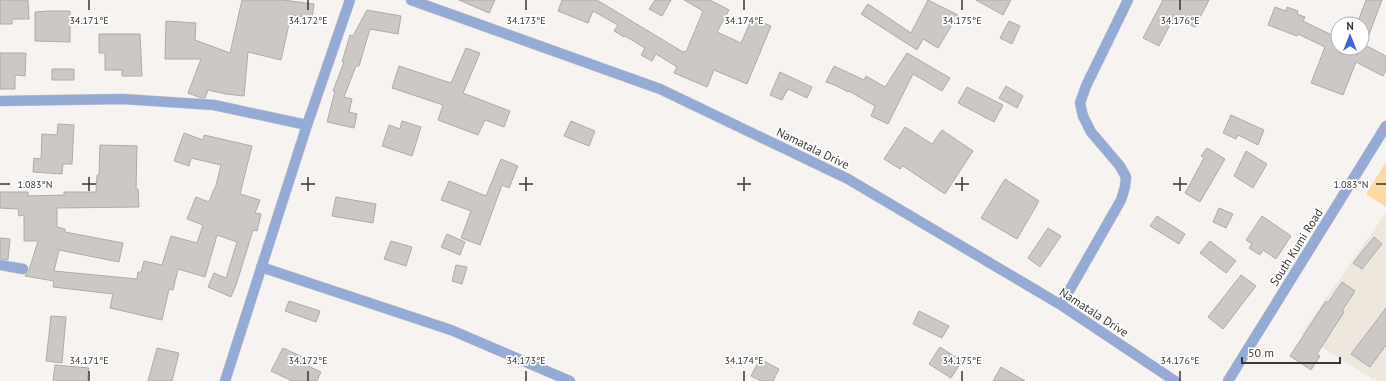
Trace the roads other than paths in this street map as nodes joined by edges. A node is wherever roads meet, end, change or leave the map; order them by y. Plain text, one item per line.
1 (350, 0) edge
2 (411, 0) edge
3 (1128, 0) edge
4 (0, 101) edge
5 (307, 125) junction
6 (1386, 126) edge
7 (0, 266) edge
8 (261, 267) junction
9 (23, 269) dead end
10 (1061, 305) junction
11 (225, 381) edge
12 (570, 381) edge
13 (1175, 381) edge
14 (1228, 381) edge

1 - 5 street
2 - 10 street, Namatala Drive
3 - 10 street
4 - 5 street
5 - 8 street
6 - 14 street, South Kumi Road
7 - 9 street
8 - 11 street
8 - 12 street
10 - 13 street, Namatala Drive

